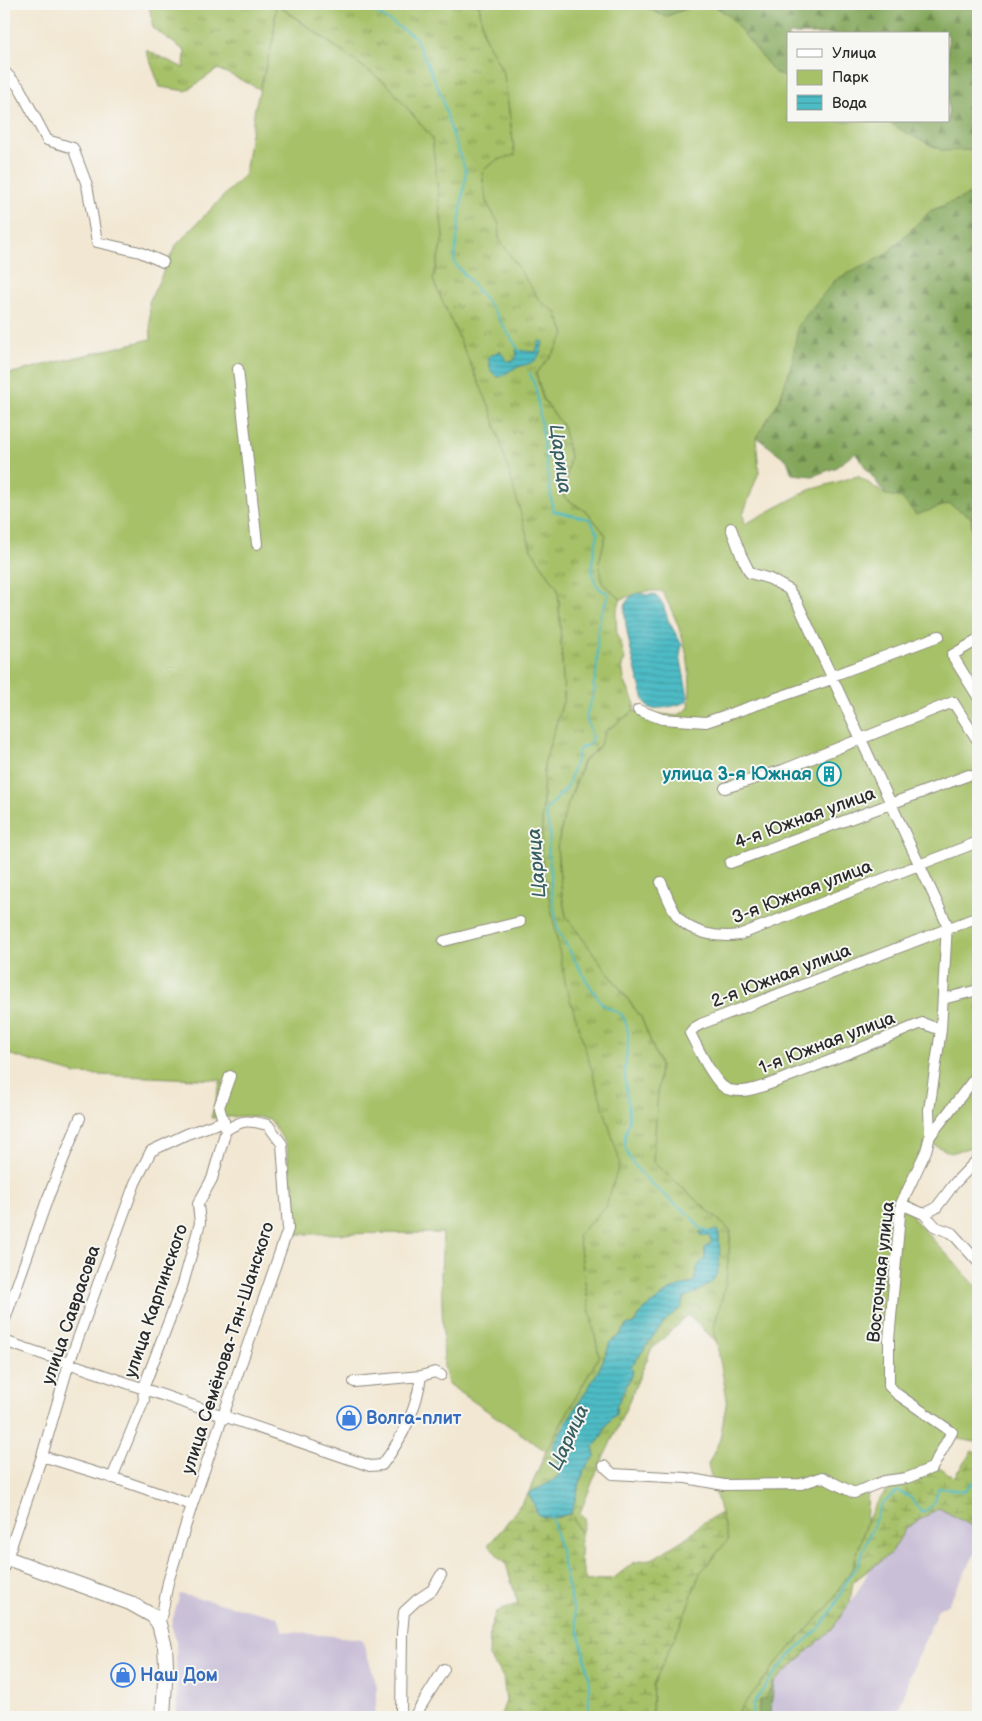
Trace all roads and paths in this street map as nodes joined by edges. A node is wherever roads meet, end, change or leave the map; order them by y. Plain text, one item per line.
1 (4, 71) edge
2 (164, 262) dead end
3 (238, 369) dead end
4 (731, 528) dead end
5 (257, 544) dead end
6 (939, 636) dead end
7 (978, 640) edge
8 (832, 676) junction
9 (978, 697) edge
10 (638, 710) dead end
11 (862, 739) junction
12 (978, 740) edge
13 (969, 775) dead end
14 (725, 788) dead end
15 (891, 804) junction
16 (978, 842) edge
17 (730, 863) dead end
18 (920, 864) junction
19 (661, 882) dead end
20 (978, 917) edge
21 (520, 922) dead end
22 (947, 929) junction
23 (444, 941) dead end
24 (978, 990) edge
25 (943, 999) junction
26 (941, 1030) junction
27 (978, 1074) edge
28 (230, 1076) dead end
29 (724, 1088) joint
30 (80, 1118) dead end
31 (225, 1126) junction
32 (930, 1136) junction
33 (978, 1158) edge
34 (901, 1204) junction
35 (924, 1214) junction
36 (978, 1262) edge
37 (4, 1322) edge
38 (4, 1341) edge
39 (69, 1363) junction
40 (441, 1375) dead end
41 (421, 1376) junction
42 (354, 1382) dead end
43 (143, 1389) junction
44 (223, 1416) junction
45 (42, 1456) junction
46 (604, 1466) dead end
47 (112, 1478) junction
48 (192, 1506) junction
49 (5, 1561) edge
50 (441, 1575) dead end
51 (159, 1624) junction
52 (444, 1669) dead end
53 (4, 1714) edge
54 (15, 1717) edge
55 (163, 1717) edge
56 (400, 1717) edge
57 (414, 1717) edge

1 - 2 street
3 - 5 street
4 - 8 street
6 - 8 street
7 - 9 street
8 - 10 street
8 - 11 street
11 - 12 street
11 - 14 street
11 - 15 street
13 - 15 street, 4-я Южная улица
15 - 17 street, 4-я Южная улица
15 - 18 street
16 - 18 street, 3-я Южная улица
18 - 19 street, 3-я Южная улица
18 - 22 street
20 - 22 street
21 - 23 street
22 - 25 street
22 - 29 street, 2-я Южная улица
24 - 25 street
25 - 26 street
26 - 29 street, 1-я Южная улица
26 - 32 street
27 - 32 street, Восточная улица
28 - 31 street, улица Карпинского
30 - 37 street
31 - 39 street, улица Саврасова
31 - 43 street, улица Карпинского
31 - 44 street, улица Семёнова-Тян-Шанского
32 - 34 street, Восточная улица
33 - 35 street
34 - 35 street
34 - 46 street, Восточная улица
35 - 36 street
38 - 39 street
39 - 43 street
39 - 45 street, улица Саврасова
40 - 41 street
41 - 42 street
41 - 44 street
43 - 44 street
43 - 47 street, улица Карпинского
44 - 48 street, улица Семёнова-Тян-Шанского
45 - 47 street
45 - 49 street, улица Саврасова
47 - 48 street
48 - 51 street, улица Семёнова-Тян-Шанского
49 - 51 main road
50 - 56 street
51 - 55 main road
52 - 57 street
53 - 54 street

